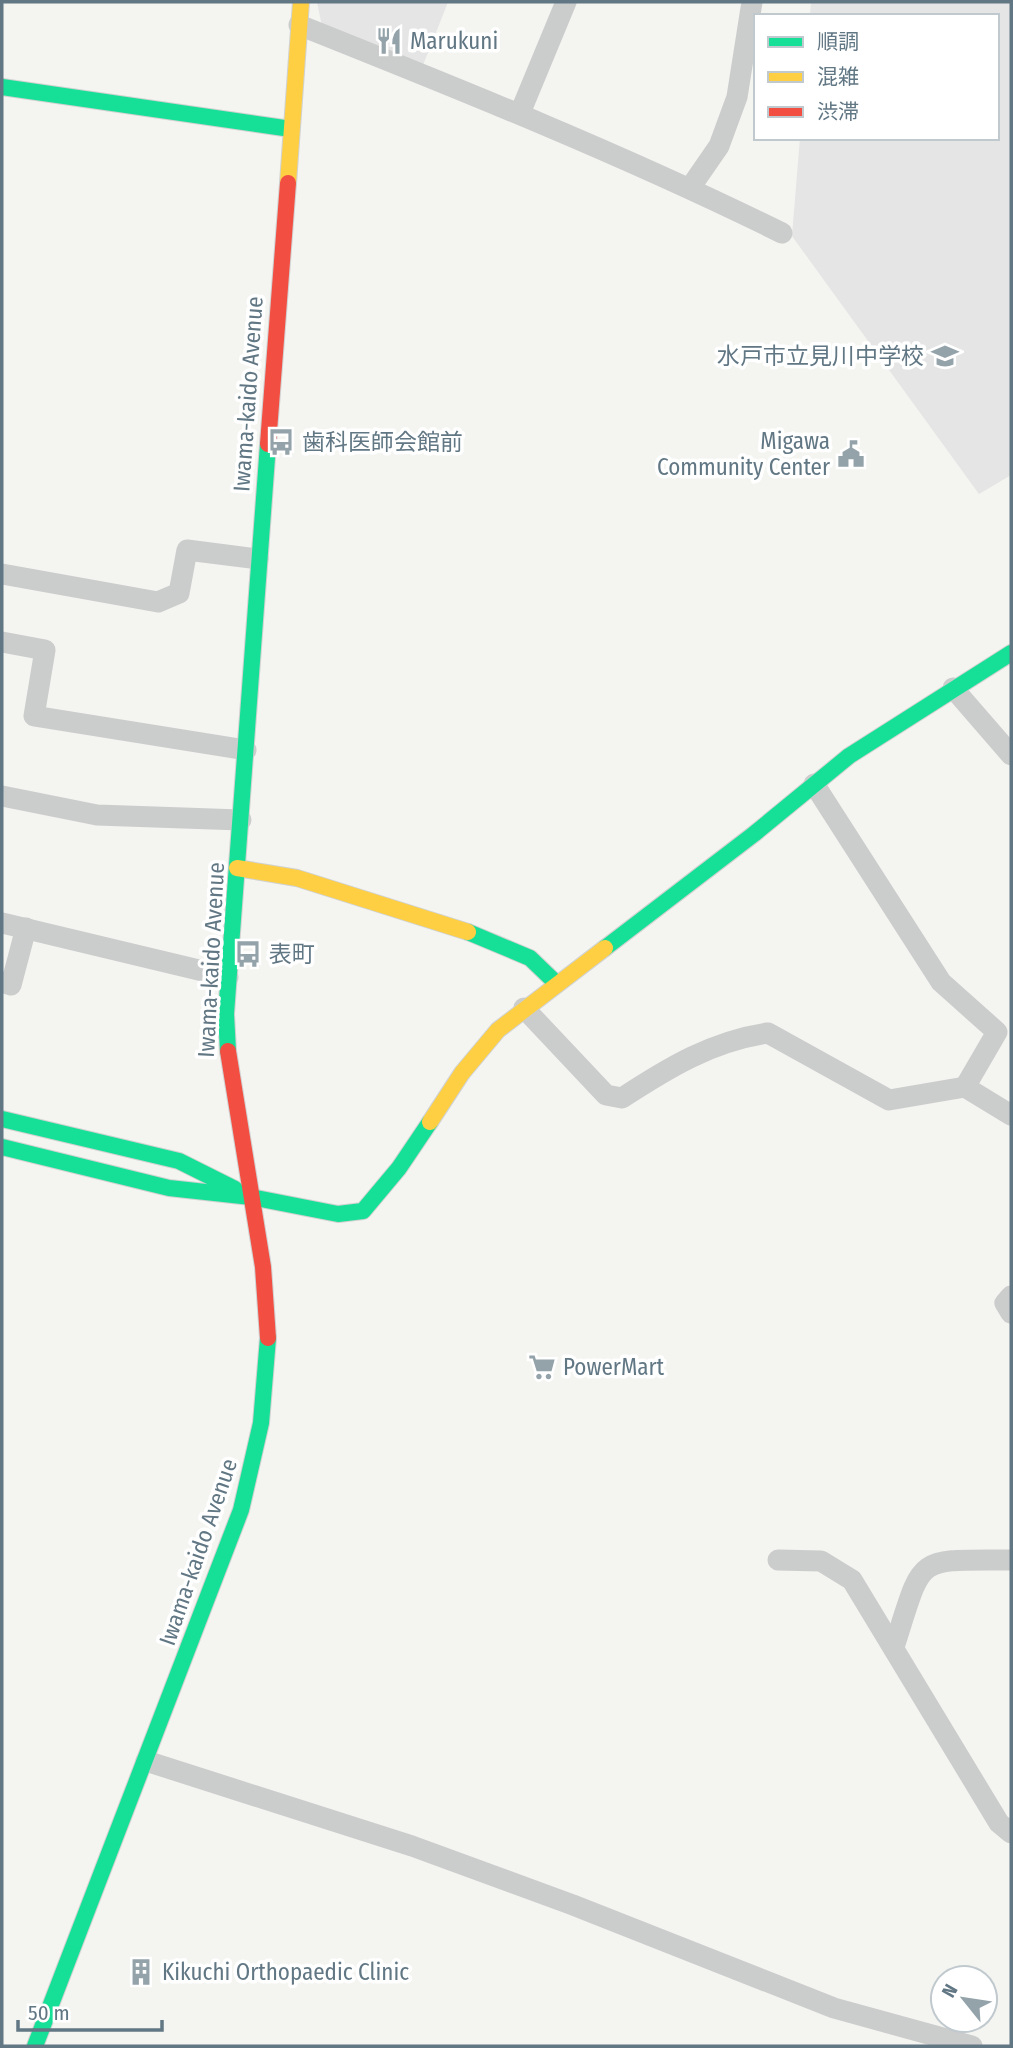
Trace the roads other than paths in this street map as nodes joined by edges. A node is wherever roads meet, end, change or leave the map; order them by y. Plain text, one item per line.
1 (301, 2) edge
2 (566, 2) edge
3 (752, 2) edge
4 (299, 25) junction
5 (2, 88) edge
6 (520, 113) junction
7 (291, 129) junction
8 (690, 188) junction
9 (782, 233) dead end
10 (258, 559) junction
11 (2, 573) edge
12 (2, 642) edge
13 (1011, 653) edge
14 (953, 688) junction
15 (246, 750) junction
16 (1011, 755) edge
17 (814, 784) junction
18 (2, 796) edge
19 (241, 820) junction
20 (237, 868) junction
21 (2, 923) edge
22 (26, 929) junction
23 (228, 977) junction
24 (2, 982) edge
25 (557, 984) junction
26 (524, 1009) junction
27 (965, 1087) junction
28 (1011, 1115) edge
29 (2, 1119) edge
30 (2, 1147) edge
31 (251, 1196) junction
32 (1011, 1296) edge
33 (1011, 1313) edge
34 (778, 1560) dead end
35 (1011, 1560) edge
36 (894, 1647) junction
37 (146, 1761) junction
38 (1011, 1833) edge
39 (35, 2046) edge
40 (972, 2046) edge

1 - 4 street, Iwama-kaido Avenue
2 - 6 street
3 - 8 street
4 - 6 street
4 - 7 street, Iwama-kaido Avenue
5 - 7 street
6 - 8 street
7 - 10 street, Iwama-kaido Avenue
8 - 9 street
10 - 11 street
10 - 15 street, Iwama-kaido Avenue
12 - 15 street
13 - 14 street
14 - 16 street
14 - 17 street
15 - 19 street, Iwama-kaido Avenue
17 - 25 street
17 - 27 street
18 - 19 street
19 - 20 street, Iwama-kaido Avenue
20 - 23 street, Iwama-kaido Avenue
20 - 25 street
21 - 22 street
22 - 23 street
22 - 24 street
23 - 31 street, Iwama-kaido Avenue
25 - 26 street
26 - 27 street
26 - 31 street
27 - 28 street
29 - 31 street
30 - 31 street
31 - 37 street, Iwama-kaido Avenue
32 - 33 street
34 - 36 street
35 - 36 street
36 - 38 street
37 - 39 street, Iwama-kaido Avenue
37 - 40 street

